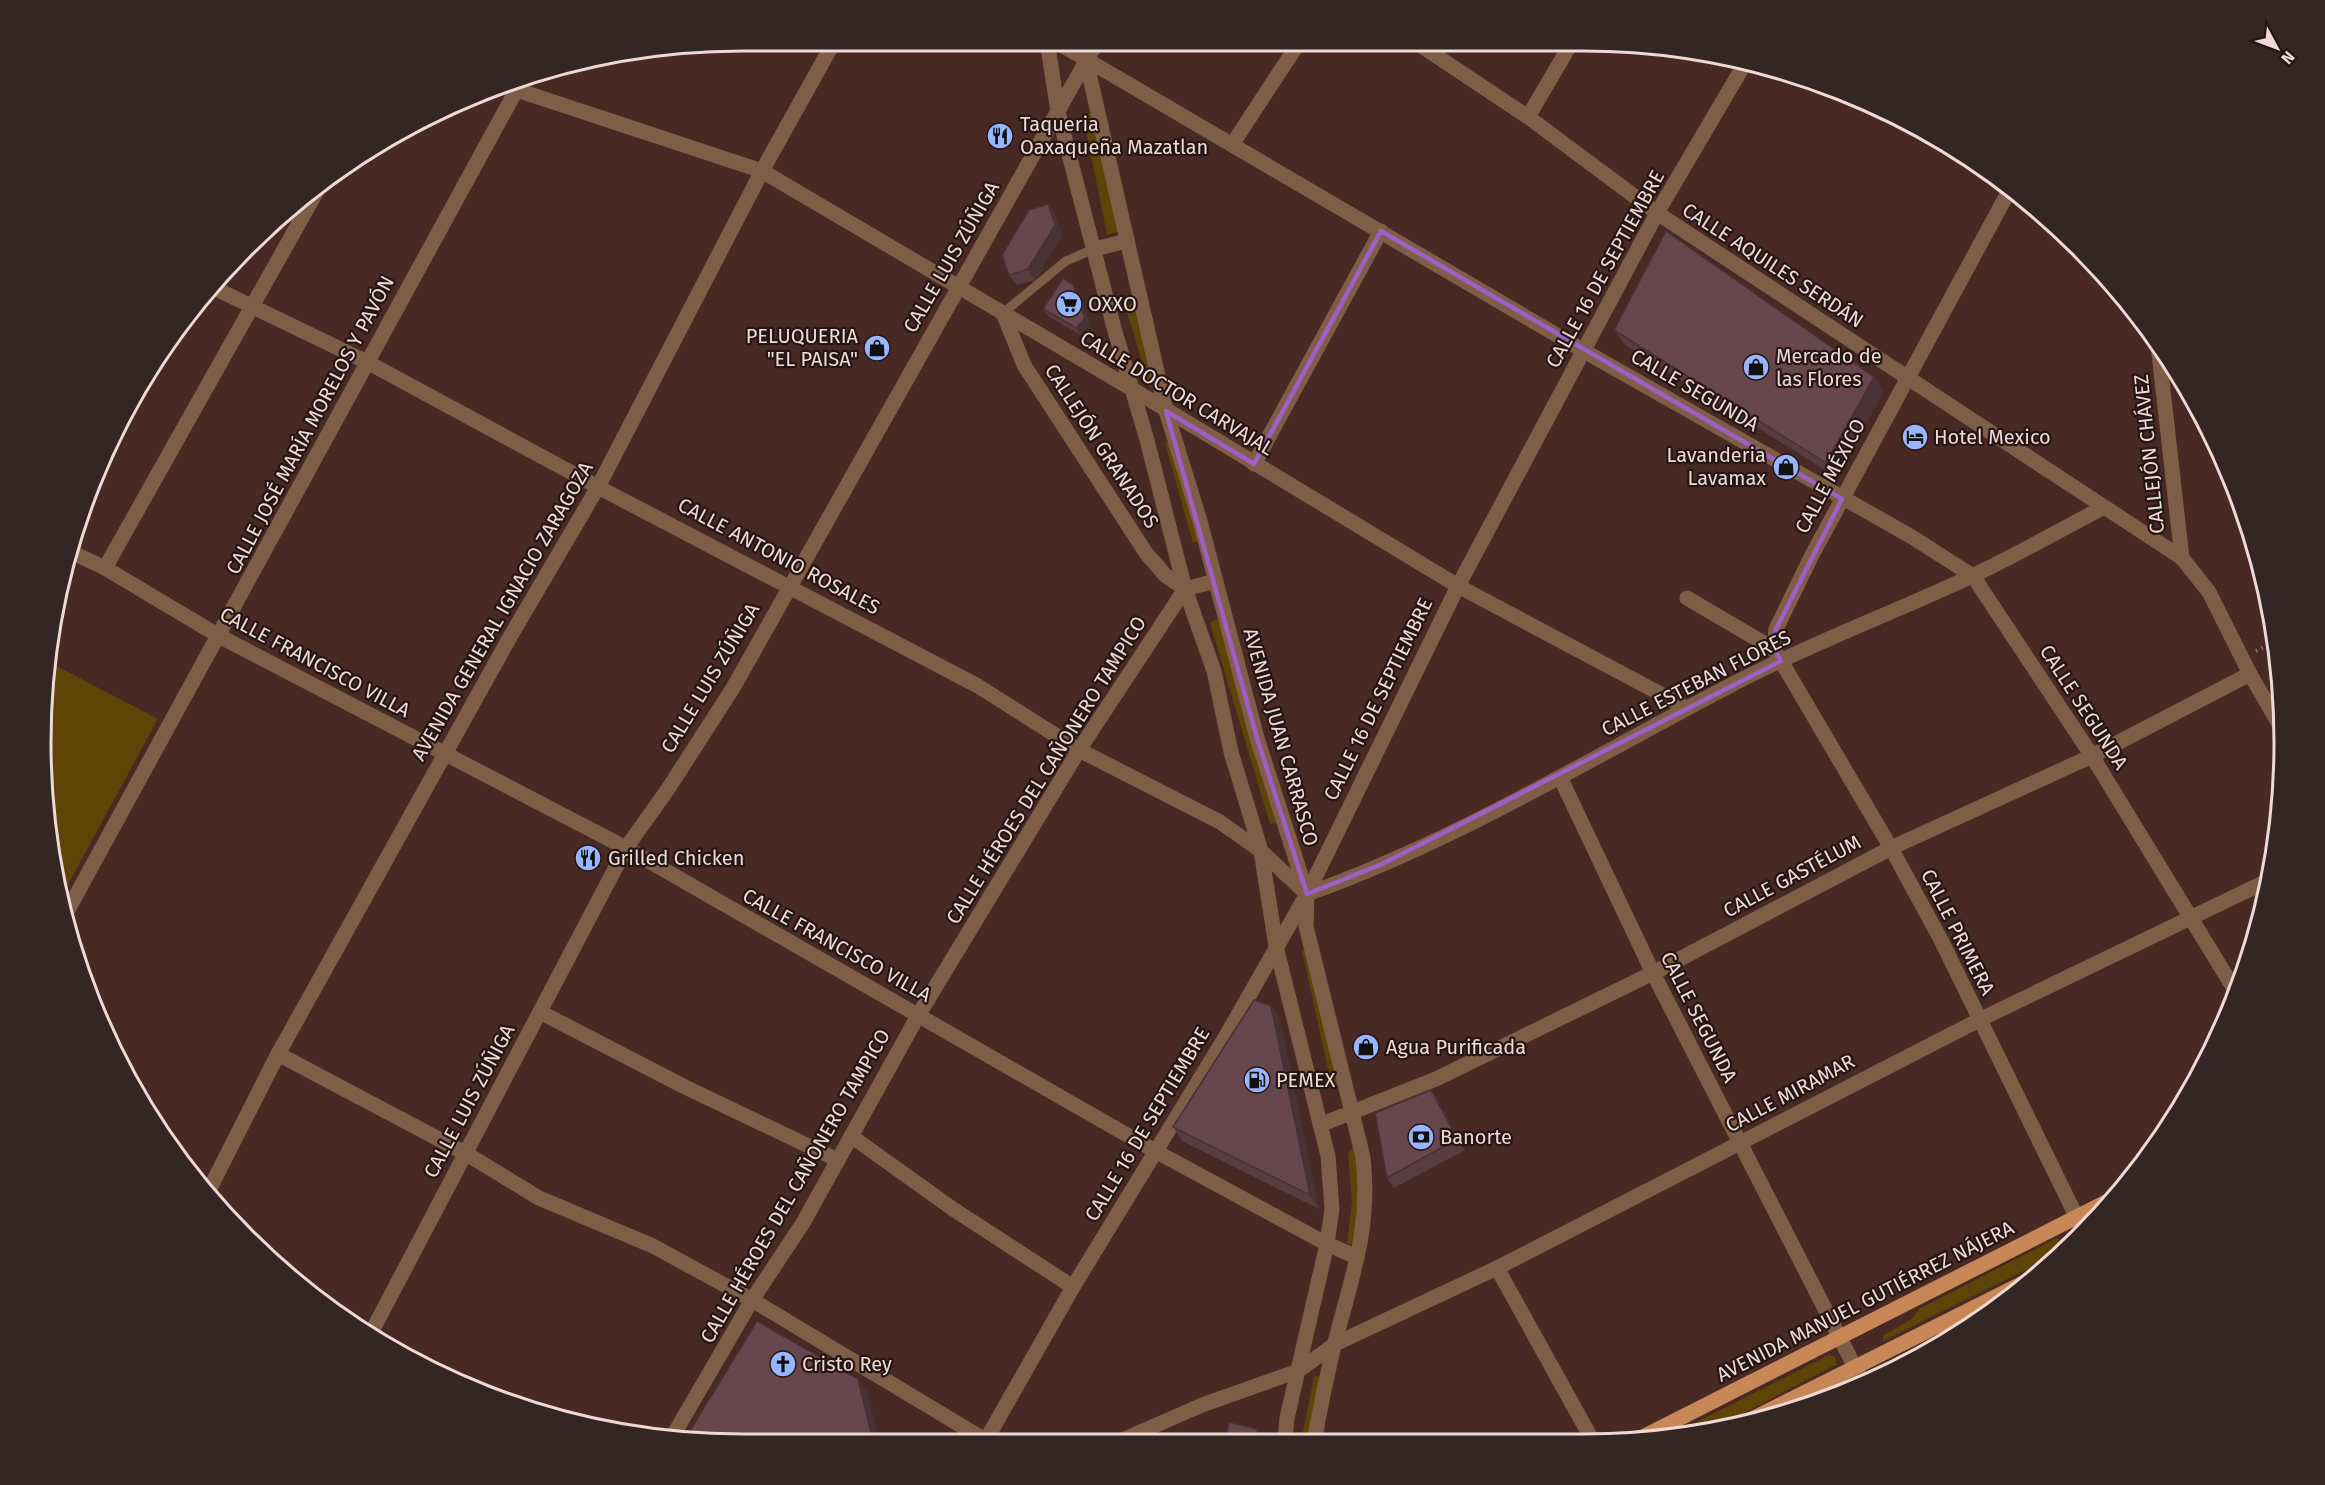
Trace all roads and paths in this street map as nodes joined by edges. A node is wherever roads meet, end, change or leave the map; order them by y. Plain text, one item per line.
1 (828, 51) edge
2 (1049, 51) edge
3 (1293, 51) edge
4 (1430, 51) edge
5 (1566, 51) edge
6 (1084, 53) edge
7 (1741, 70) edge
8 (515, 90) edge
9 (506, 93) edge
10 (1058, 112) junction
11 (1528, 117) junction
12 (1233, 143) junction
13 (762, 171) junction
14 (2006, 196) edge
15 (310, 204) edge
16 (1657, 213) junction
17 (1381, 231) junction
18 (1127, 241) junction
19 (1094, 249) junction
20 (957, 285) junction
21 (220, 291) edge
22 (253, 307) junction
23 (1003, 313) junction
24 (1584, 351) junction
25 (367, 362) junction
26 (2160, 363) edge
27 (1908, 378) junction
28 (1132, 389) junction
29 (1166, 411) junction
30 (1254, 464) junction
31 (598, 487) junction
32 (1842, 498) junction
33 (2104, 507) junction
34 (78, 555) edge
35 (2182, 558) junction
36 (105, 568) junction
37 (1973, 576) junction
38 (1215, 581) junction
39 (789, 585) junction
40 (1458, 586) junction
41 (1185, 589) junction
42 (1687, 598) dead end
43 (219, 636) junction
44 (1778, 655) junction
45 (2250, 674) junction
46 (1687, 708) junction
47 (2273, 714) edge
48 (1079, 750) junction
49 (444, 754) junction
50 (2092, 756) junction
51 (1560, 777) junction
52 (626, 848) junction
53 (1891, 848) junction
54 (1261, 851) junction
55 (2259, 886) edge
56 (1307, 894) junction
57 (71, 903) edge
58 (2190, 919) junction
59 (1276, 946) junction
60 (1653, 974) junction
61 (2230, 983) edge
62 (540, 1012) junction
63 (919, 1014) junction
64 (1979, 1020) junction
65 (278, 1054) junction
66 (1352, 1113) junction
67 (1320, 1125) junction
68 (851, 1136) junction
69 (1740, 1143) junction
70 (1155, 1151) junction
71 (465, 1153) junction
72 (838, 1160) junction
73 (212, 1185) edge
74 (2079, 1222) edge
75 (2077, 1224) edge
76 (1327, 1244) junction
77 (1357, 1257) junction
78 (1497, 1268) junction
79 (1073, 1287) junction
80 (1992, 1299) edge
81 (752, 1300) junction
82 (374, 1327) edge
83 (1840, 1336) junction
84 (1335, 1344) junction
85 (1856, 1368) junction
86 (1298, 1371) junction
87 (1860, 1376) edge
88 (1785, 1403) edge
89 (1658, 1430) edge
90 (676, 1431) edge
91 (976, 1434) edge
92 (989, 1434) edge
93 (1136, 1434) edge
94 (1286, 1434) edge
95 (1316, 1434) edge
96 (1589, 1434) edge

1 - 13 street, AVENIDA GENERAL IGNACIO ZARAGOZA
2 - 10 street
3 - 12 street
4 - 11 street, CALLE AQUILES SERDÁN
5 - 11 street
6 - 10 street, CALLE LUIS ZÚÑIGA
6 - 12 street, CALLE SEGUNDA
6 - 18 street, AVENIDA JUAN CARRASCO
7 - 16 street, CALLE 16 DE SEPTIEMBRE
8 - 13 street, CALLE DOCTOR CARVAJAL
9 - 25 street, CALLE JOSÉ MARÍA MORELOS Y PAVÓN
10 - 19 street
10 - 20 street, CALLE LUIS ZÚÑIGA
11 - 16 street, CALLE AQUILES SERDÁN
12 - 17 street, CALLE SEGUNDA
13 - 20 street, CALLE DOCTOR CARVAJAL
13 - 31 street, AVENIDA GENERAL IGNACIO ZARAGOZA
14 - 27 street, CALLE MÉXICO
15 - 22 street
16 - 24 street, CALLE 16 DE SEPTIEMBRE
16 - 27 street, CALLE AQUILES SERDÁN
17 - 24 street, CALLE SEGUNDA
17 - 30 street
18 - 19 street
18 - 29 street, AVENIDA JUAN CARRASCO
19 - 23 lane
19 - 28 street
20 - 23 street, CALLE DOCTOR CARVAJAL
20 - 39 street, CALLE LUIS ZÚÑIGA
21 - 22 street, CALLE ANTONIO ROSALES
22 - 25 street, CALLE ANTONIO ROSALES
22 - 36 street
23 - 28 street, CALLE DOCTOR CARVAJAL
23 - 41 street, CALLEJÓN GRANADOS
24 - 32 street, CALLE SEGUNDA
24 - 40 street, CALLE 16 DE SEPTIEMBRE
25 - 31 street, CALLE ANTONIO ROSALES
25 - 43 street, CALLE JOSÉ MARÍA MORELOS Y PAVÓN
26 - 35 street, CALLEJÓN CHÁVEZ
27 - 32 street, CALLE MÉXICO
27 - 33 street, CALLE AQUILES SERDÁN
28 - 29 street, CALLE DOCTOR CARVAJAL
28 - 41 street
29 - 30 street, CALLE DOCTOR CARVAJAL
29 - 38 street, AVENIDA JUAN CARRASCO
30 - 40 street, CALLE DOCTOR CARVAJAL
31 - 39 street, CALLE ANTONIO ROSALES
31 - 49 street, AVENIDA GENERAL IGNACIO ZARAGOZA
32 - 37 street, CALLE SEGUNDA
32 - 44 street, CALLE MÉXICO
33 - 35 street, CALLE AQUILES SERDÁN
33 - 37 street, CALLE ESTEBAN FLORES
34 - 36 street, CALLE FRANCISCO VILLA
35 - 45 street, CALLE AQUILES SERDÁN
36 - 43 street, CALLE FRANCISCO VILLA
37 - 44 street, CALLE ESTEBAN FLORES
37 - 50 street, CALLE SEGUNDA
38 - 41 street
38 - 56 street, AVENIDA JUAN CARRASCO
39 - 48 street, CALLE ANTONIO ROSALES
39 - 52 street, CALLE LUIS ZÚÑIGA
40 - 46 street, CALLE DOCTOR CARVAJAL
40 - 56 street, CALLE 16 DE SEPTIEMBRE
41 - 48 street, CALLE HÉROES DEL CAÑONERO TAMPICO
41 - 54 street
42 - 44 street
43 - 49 street, CALLE FRANCISCO VILLA
43 - 57 street, CALLE JOSÉ MARÍA MORELOS Y PAVÓN
44 - 46 street, CALLE ESTEBAN FLORES
44 - 53 street, CALLE PRIMERA
45 - 47 street, CALLE AQUILES SERDÁN
45 - 50 street, CALLE GASTÉLUM
46 - 51 street, CALLE ESTEBAN FLORES
48 - 54 street, CALLE ANTONIO ROSALES
48 - 63 street, CALLE HÉROES DEL CAÑONERO TAMPICO
49 - 52 street, CALLE FRANCISCO VILLA
49 - 65 street, AVENIDA GENERAL IGNACIO ZARAGOZA
50 - 53 street, CALLE GASTÉLUM
50 - 58 street, CALLE SEGUNDA
51 - 56 street, CALLE ESTEBAN FLORES
51 - 60 street, CALLE SEGUNDA
52 - 62 street, CALLE LUIS ZÚÑIGA
52 - 63 street, CALLE FRANCISCO VILLA
53 - 60 street, CALLE GASTÉLUM
53 - 64 street, CALLE PRIMERA
54 - 56 street, CALLE ANTONIO ROSALES
54 - 59 street
55 - 58 street, CALLE MIRAMAR
56 - 59 street, CALLE 16 DE SEPTIEMBRE
56 - 66 street, AVENIDA JUAN CARRASCO
58 - 61 street, CALLE SEGUNDA
58 - 64 street, CALLE MIRAMAR
59 - 67 street
59 - 70 street, CALLE 16 DE SEPTIEMBRE
60 - 66 street, CALLE GASTÉLUM
60 - 69 street, CALLE SEGUNDA
62 - 71 street, CALLE LUIS ZÚÑIGA
62 - 72 street
63 - 68 street, CALLE HÉROES DEL CAÑONERO TAMPICO
63 - 70 street, CALLE FRANCISCO VILLA
64 - 69 street, CALLE MIRAMAR
64 - 74 street, CALLE PRIMERA
65 - 71 street
65 - 73 street, AVENIDA GENERAL IGNACIO ZARAGOZA
66 - 67 street, CALLE GASTÉLUM
66 - 77 street, AVENIDA JUAN CARRASCO
67 - 76 street
68 - 72 street, CALLE HÉROES DEL CAÑONERO TAMPICO
68 - 79 street
69 - 78 street, CALLE MIRAMAR
69 - 83 street, CALLE SEGUNDA
70 - 76 street, CALLE FRANCISCO VILLA
70 - 79 street, CALLE 16 DE SEPTIEMBRE
71 - 81 street
71 - 82 street, CALLE LUIS ZÚÑIGA
72 - 81 street, CALLE HÉROES DEL CAÑONERO TAMPICO
75 - 83 main road, AVENIDA MANUEL GUTIÉRREZ NÁJERA
76 - 77 street, CALLE FRANCISCO VILLA
76 - 86 street
77 - 84 street, AVENIDA JUAN CARRASCO
78 - 84 street, CALLE MIRAMAR
78 - 96 street
79 - 92 street, CALLE 16 DE SEPTIEMBRE
80 - 85 main road
81 - 90 street, CALLE HÉROES DEL CAÑONERO TAMPICO
81 - 91 street
83 - 85 street, CALLE SEGUNDA
83 - 89 main road, AVENIDA MANUEL GUTIÉRREZ NÁJERA
84 - 86 street, CALLE MIRAMAR
84 - 95 street, AVENIDA JUAN CARRASCO
85 - 87 street
85 - 88 main road
86 - 93 street, CALLE MIRAMAR
86 - 94 street

